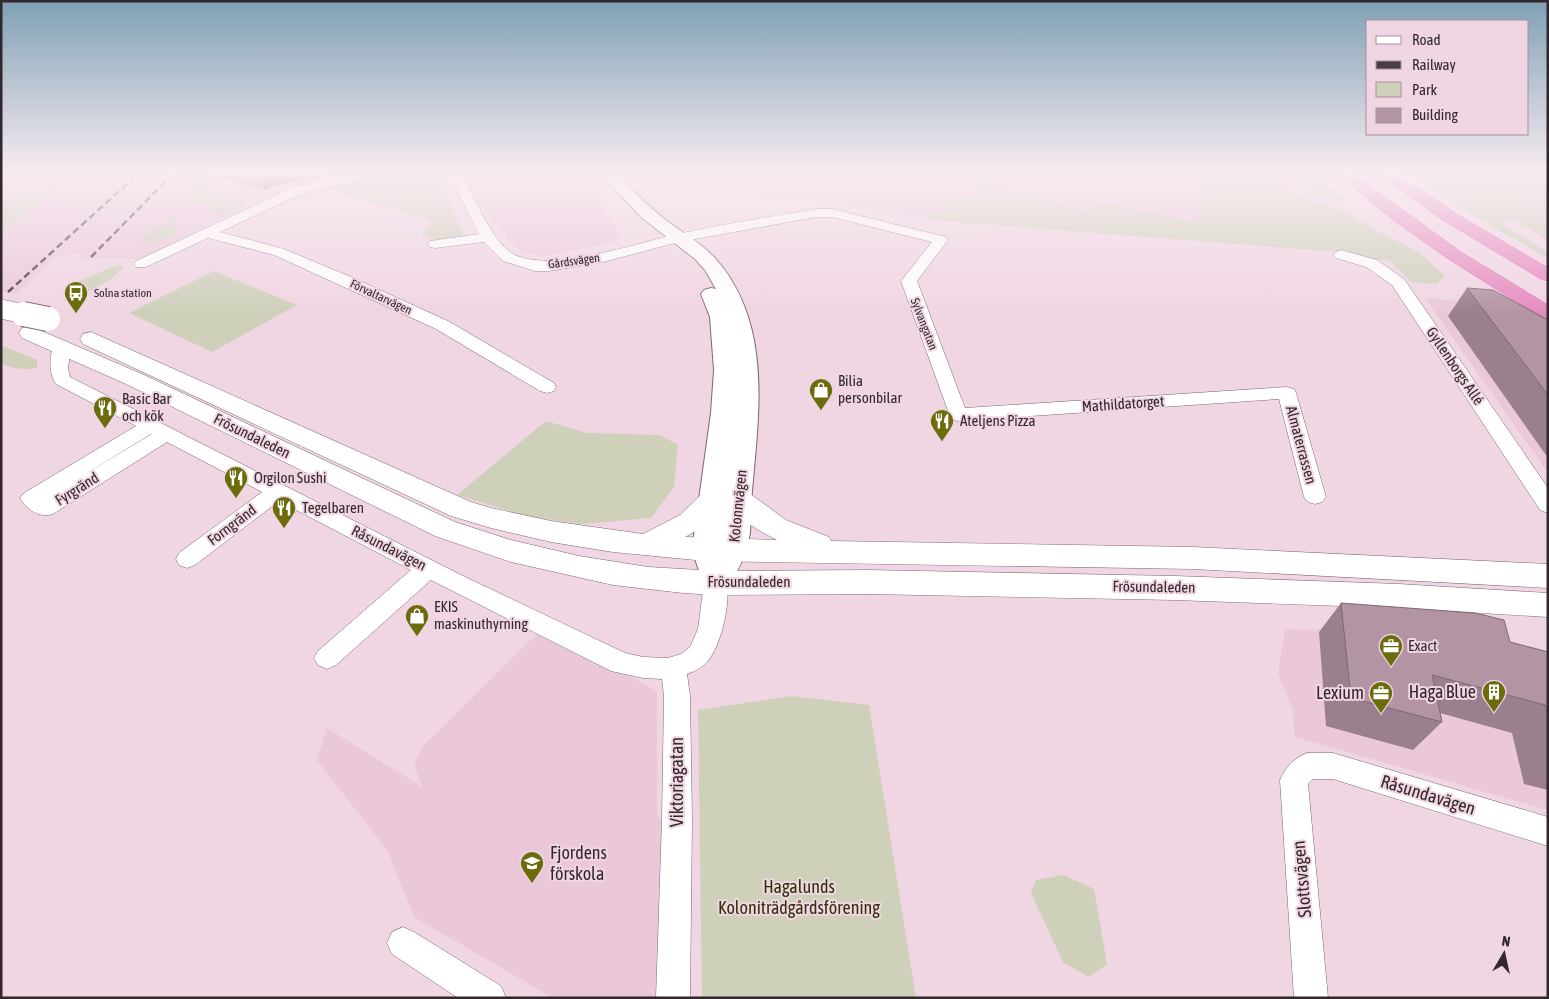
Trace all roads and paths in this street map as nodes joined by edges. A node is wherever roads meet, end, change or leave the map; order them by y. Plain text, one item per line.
1 (231, 221) edge
2 (480, 221) edge
3 (657, 221) edge
4 (776, 221) edge
5 (860, 221) edge
6 (1407, 221) edge
7 (1427, 221) edge
8 (1455, 221) edge
9 (204, 233) junction
10 (488, 236) junction
11 (679, 238) junction
12 (941, 240) joint
13 (436, 244) dead end
14 (1496, 246) junction
15 (1341, 255) dead end
16 (141, 264) dead end
17 (1548, 268) edge
18 (1548, 276) edge
19 (1548, 295) edge
20 (1, 309) edge
21 (1548, 313) edge
22 (1, 325) edge
23 (39, 326) junction
24 (62, 346) junction
25 (546, 387) dead end
26 (1287, 393) joint
27 (958, 415) joint
28 (160, 429) junction
29 (278, 491) junction
30 (1315, 497) dead end
31 (725, 500) junction
32 (1548, 505) edge
33 (646, 545) junction
34 (720, 550) junction
35 (847, 552) junction
36 (187, 559) dead end
37 (428, 568) junction
38 (1548, 576) edge
39 (716, 583) junction
40 (1548, 605) edge
41 (327, 658) dead end
42 (674, 669) junction
43 (1307, 766) joint
44 (1548, 832) edge
45 (403, 943) dead end
46 (490, 998) edge
47 (673, 998) edge
48 (1311, 998) edge

1 - 9 street
2 - 10 street, Gårdsvägen
3 - 11 street
4 - 11 street, Gårdsvägen
5 - 12 street, Gårdsvägen
6 - 21 highway
7 - 19 highway
8 - 14 highway
9 - 16 street
9 - 25 street, Förvaltarvägen
10 - 11 street, Gårdsvägen
10 - 13 street
11 - 31 street, Kolonnvägen
12 - 27 street, Sylvangatan
14 - 17 highway
14 - 18 highway
15 - 32 street, Gyllenborgs Allé
20 - 23 main road, Frösundaleden, bridge
22 - 23 main road, Frösundaleden
23 - 24 main road, Frösundaleden
23 - 33 main road, Frösundaleden
24 - 28 street, Råsundavägen
24 - 39 main road, Frösundaleden
26 - 27 street, Mathildatorget
26 - 30 street, Almaterrassen
28 - 28 street, Fyrgränd
28 - 29 street, Råsundavägen
29 - 36 street, Forngränd
29 - 37 street, Råsundavägen
31 - 33 main road
31 - 34 street, Kolonnvägen
31 - 35 main road
33 - 34 main road, Frösundaleden
34 - 35 main road, Frösundaleden
34 - 39 street, Kolonnvägen
35 - 38 main road, Frösundaleden
37 - 41 street
37 - 42 street, Råsundavägen
39 - 40 main road, Frösundaleden
39 - 42 street
42 - 47 street, Viktoriagatan
43 - 44 street, Råsundavägen
43 - 48 street, Slottsvägen
45 - 46 street

